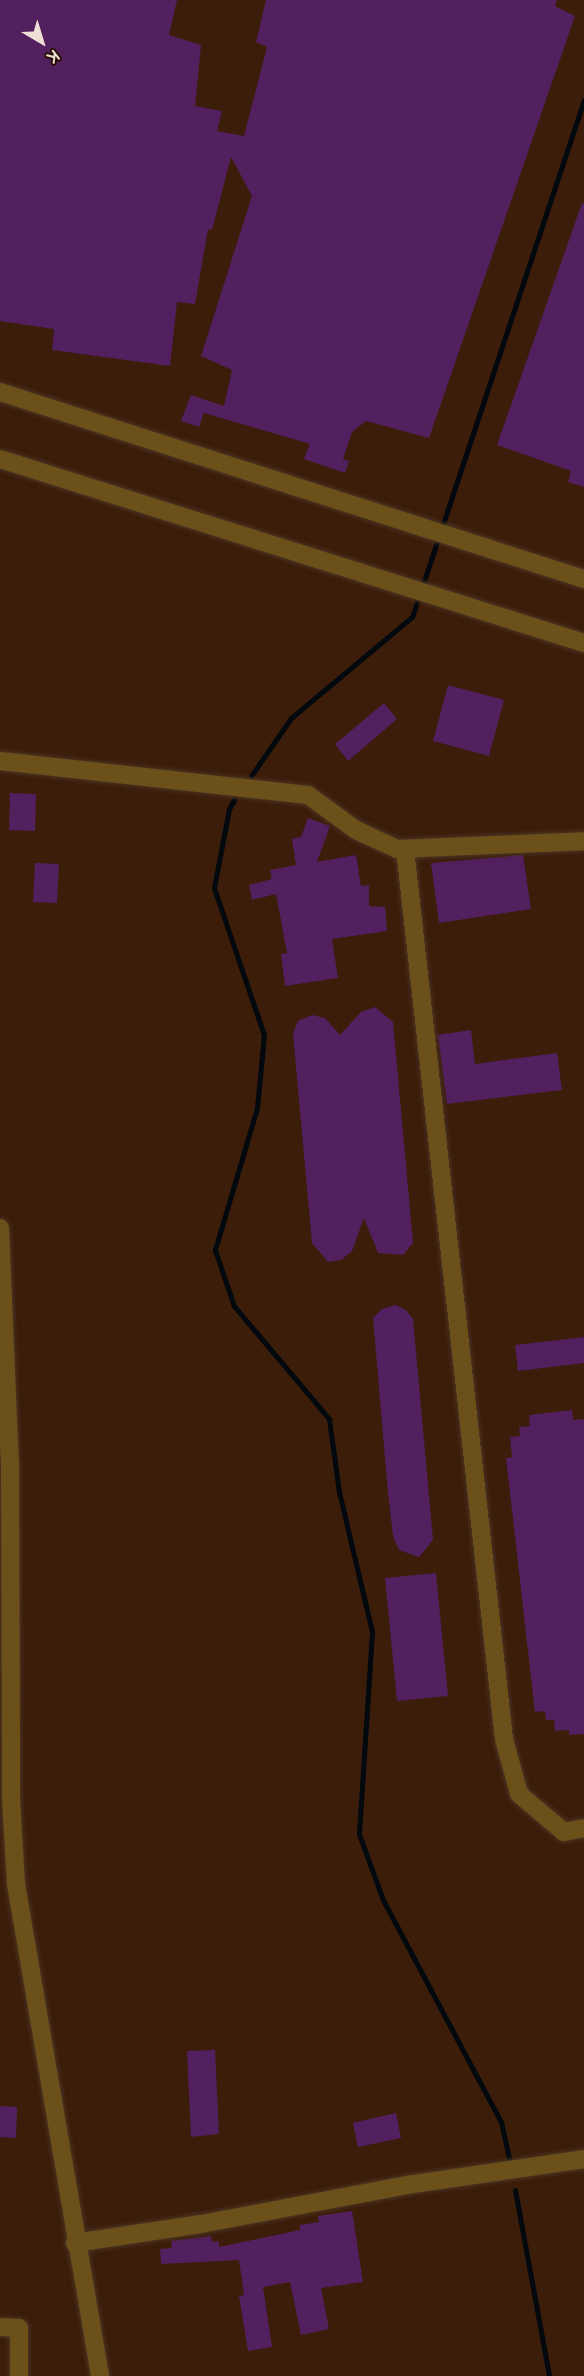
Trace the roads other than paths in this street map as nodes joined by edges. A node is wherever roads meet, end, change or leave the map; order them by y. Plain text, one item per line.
1 (0, 393) edge
2 (0, 459) edge
3 (584, 579) edge
4 (584, 643) edge
5 (0, 761) edge
6 (584, 841) edge
7 (405, 849) junction
8 (0, 1228) edge
9 (584, 1828) edge
10 (584, 2159) edge
11 (75, 2243) junction
12 (0, 2327) edge
13 (19, 2376) edge
14 (100, 2376) edge

1 - 3 street
2 - 4 street
5 - 7 street
6 - 7 street
7 - 9 street
8 - 11 street
10 - 11 street
11 - 14 street
12 - 13 street

